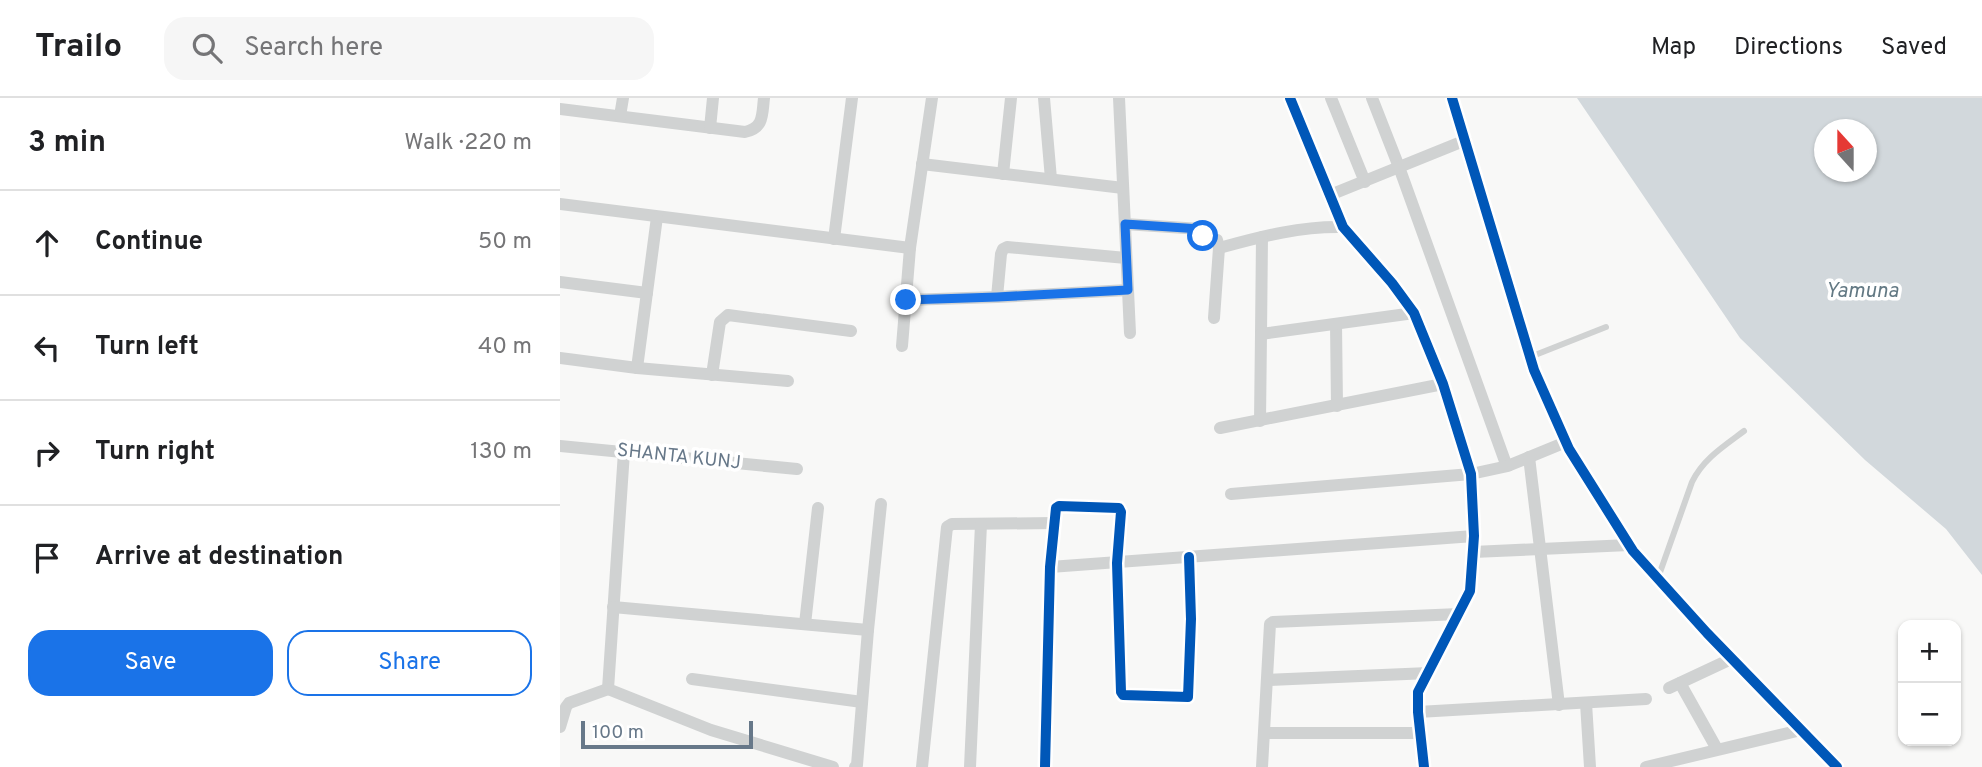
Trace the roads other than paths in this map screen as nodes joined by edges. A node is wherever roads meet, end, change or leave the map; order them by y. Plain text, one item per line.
1 (622, 98) edge
2 (713, 98) edge
3 (764, 98) edge
4 (852, 98) edge
5 (932, 98) edge
6 (1011, 98) edge
7 (1044, 98) edge
8 (1119, 98) edge
9 (1290, 98) edge
10 (1331, 98) edge
11 (1372, 98) edge
12 (1452, 98) edge
13 (568, 106) edge
14 (620, 116) junction
15 (710, 128) junction
16 (1466, 140) junction
17 (922, 164) junction
18 (1399, 167) junction
19 (1003, 174) junction
20 (1051, 179) junction
21 (1364, 182) junction
22 (1123, 188) junction
23 (1331, 195) junction
24 (560, 204) edge
25 (657, 217) junction
26 (1125, 224) junction
27 (1342, 227) junction
28 (1262, 237) junction
29 (834, 239) junction
30 (910, 248) junction
31 (1219, 248) junction
32 (1126, 258) junction
33 (560, 282) edge
34 (1128, 290) junction
35 (647, 293) junction
36 (997, 297) junction
37 (906, 300) junction
38 (1414, 313) junction
39 (1214, 318) dead end
40 (1336, 324) junction
41 (1606, 327) dead end
42 (851, 331) dead end
43 (1130, 333) dead end
44 (1261, 334) junction
45 (902, 346) dead end
46 (1530, 357) junction
47 (560, 358) edge
48 (637, 368) junction
49 (712, 374) junction
50 (789, 381) dead end
51 (1443, 384) junction
52 (1337, 406) junction
53 (1260, 421) junction
54 (1220, 428) dead end
55 (1744, 431) dead end
56 (1566, 442) junction
57 (560, 446) edge
58 (624, 452) junction
59 (1530, 457) junction
60 (1508, 466) junction
61 (797, 469) dead end
62 (1471, 474) junction
63 (1231, 494) dead end
64 (881, 504) dead end
65 (818, 508) dead end
66 (1055, 523) junction
67 (981, 524) junction
68 (1474, 536) junction
69 (1629, 545) junction
70 (1540, 550) junction
71 (1473, 552) junction
72 (1189, 557) junction
73 (1117, 562) junction
74 (1050, 568) junction
75 (1658, 578) junction
76 (613, 607) junction
77 (1459, 614) junction
78 (805, 624) junction
79 (868, 630) junction
80 (1731, 659) junction
81 (1429, 673) junction
82 (692, 679) dead end
83 (1267, 680) junction
84 (608, 689) junction
85 (1646, 699) dead end
86 (863, 702) junction
87 (1586, 703) junction
88 (1559, 705) junction
89 (1418, 712) junction
90 (560, 727) edge
91 (1801, 730) junction
92 (1264, 733) junction
93 (1421, 733) junction
94 (1717, 749) junction
95 (833, 767) edge
96 (855, 767) edge
97 (922, 767) edge
98 (970, 767) edge
99 (1045, 767) edge
100 (1262, 767) edge
101 (1424, 767) edge
102 (1590, 767) edge
103 (1646, 767) edge
104 (1838, 767) edge

1 - 14 street
2 - 15 street
3 - 15 street
4 - 29 street
5 - 17 street
6 - 19 street
7 - 20 street
8 - 22 street
9 - 23 street
10 - 21 street
11 - 18 street
12 - 16 street
13 - 14 street
14 - 15 street
16 - 18 street
16 - 46 street
17 - 19 street
17 - 30 street
18 - 21 street
18 - 60 street
19 - 20 street
20 - 22 street
21 - 23 street
22 - 26 street
23 - 27 street
24 - 25 street
25 - 29 street
25 - 35 street
26 - 31 street
26 - 32 street
27 - 28 street
27 - 38 street
28 - 31 street
28 - 44 street
29 - 30 street
30 - 37 street
31 - 39 street
32 - 34 street
32 - 36 street
33 - 35 street
34 - 36 street
34 - 43 street
35 - 48 street
36 - 37 street
37 - 45 street
38 - 40 street
38 - 51 street
40 - 44 street
40 - 52 street
41 - 46 lane
42 - 49 street
44 - 53 street
46 - 56 street
47 - 48 street
48 - 49 street
49 - 50 street
51 - 52 street
51 - 62 street
52 - 53 street
53 - 54 street
55 - 75 lane
56 - 59 street
56 - 69 street
57 - 58 street, SHANTA KUNJ
58 - 61 street, SHANTA KUNJ
58 - 76 street
59 - 60 street
59 - 70 street
60 - 62 street
62 - 63 street
62 - 68 street
64 - 79 street
65 - 78 street
66 - 67 street
66 - 73 street
66 - 74 street
67 - 97 street
67 - 98 street
68 - 71 street
68 - 72 street
69 - 70 street
69 - 75 street
70 - 71 street
70 - 88 street
71 - 77 street
72 - 73 street
72 - 73 street
73 - 74 street
74 - 99 street
75 - 80 street
76 - 78 street
76 - 84 street
77 - 81 street
77 - 83 street
78 - 79 street
79 - 86 street
80 - 91 street
80 - 94 street
81 - 83 street
81 - 89 street
82 - 86 street
83 - 92 street
84 - 90 street
84 - 95 street
85 - 87 street
86 - 96 street
87 - 88 street
87 - 102 street
88 - 89 street
89 - 93 street
91 - 94 street
91 - 104 street
92 - 93 street
92 - 100 street
93 - 101 street
94 - 103 street

